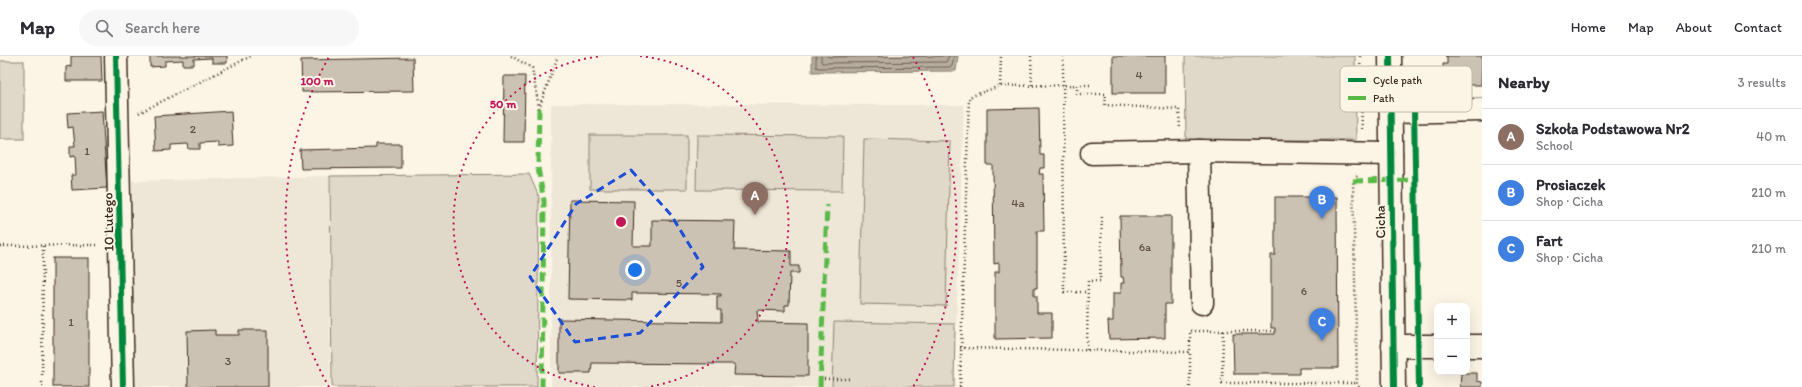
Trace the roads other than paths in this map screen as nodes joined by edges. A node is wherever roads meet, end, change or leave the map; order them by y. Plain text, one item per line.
1 (116, 56) edge
2 (1390, 56) edge
3 (1390, 66) edge
4 (1472, 110) edge
5 (1482, 110) edge
6 (1391, 112) edge
7 (1190, 152) junction
8 (1092, 153) dead end
9 (1391, 154) junction
10 (1202, 303) dead end
11 (1393, 346) junction
12 (1434, 346) edge
13 (1470, 346) edge
14 (1482, 346) edge
15 (123, 387) edge
16 (1394, 387) edge

1 - 15 street, 10 Lutego
2 - 3 street, Cicha
4 - 5 street
6 - 9 street, Cicha
7 - 8 street
7 - 9 street
7 - 10 street
9 - 11 street, Cicha
11 - 12 street
11 - 16 street, Cicha
13 - 14 street

